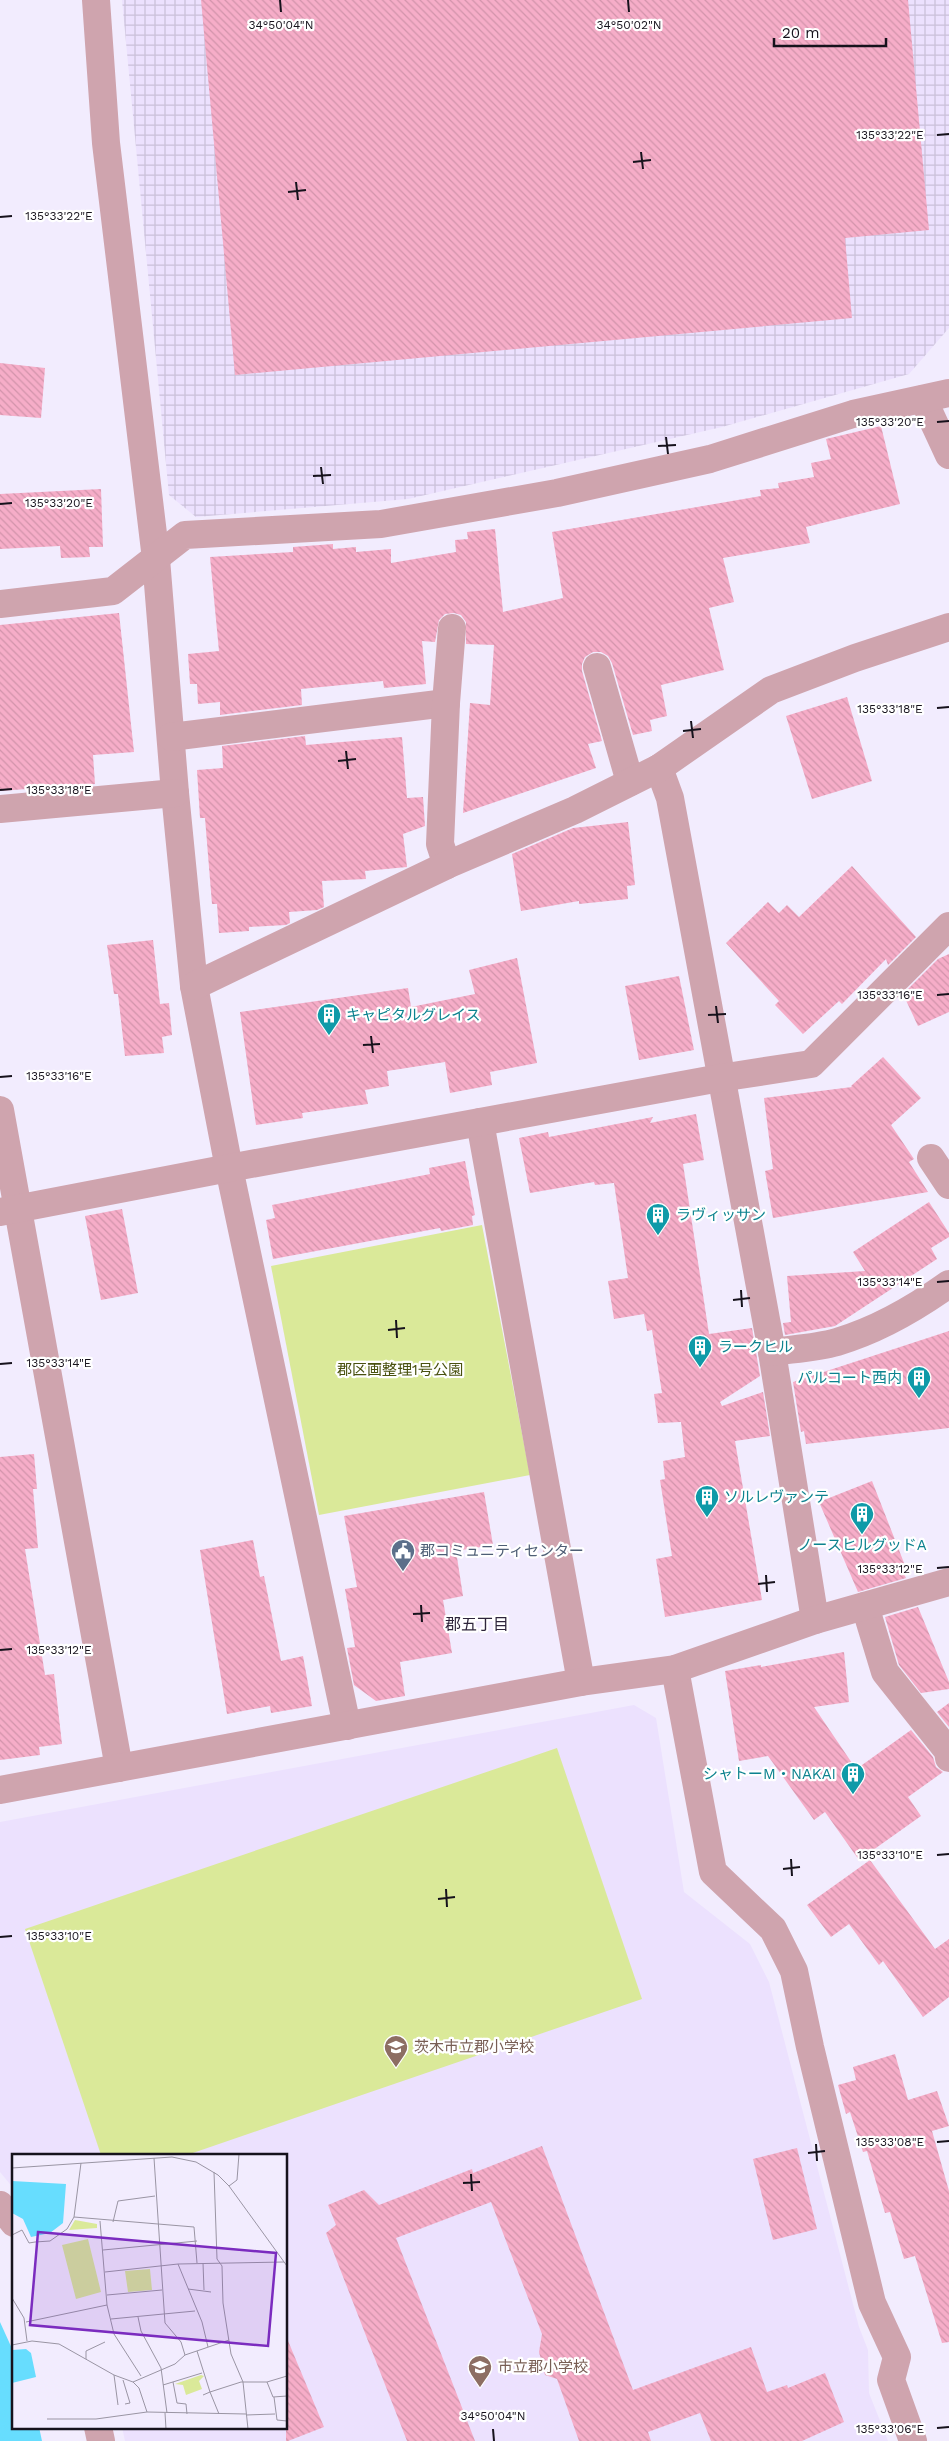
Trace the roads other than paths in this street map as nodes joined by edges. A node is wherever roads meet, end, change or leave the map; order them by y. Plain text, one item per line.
1 (96, 0) edge
2 (936, 396) edge
3 (949, 455) edge
4 (156, 559) junction
5 (0, 604) edge
6 (452, 628) dead end
7 (949, 628) edge
8 (598, 667) dead end
9 (446, 703) junction
10 (171, 737) junction
11 (660, 768) junction
12 (630, 782) junction
13 (175, 792) junction
14 (0, 809) edge
15 (447, 865) junction
16 (949, 926) edge
17 (194, 986) junction
18 (720, 1078) junction
19 (0, 1110) edge
20 (480, 1122) junction
21 (931, 1158) dead end
22 (229, 1168) junction
23 (949, 1185) edge
24 (9, 1211) edge
25 (949, 1284) edge
26 (772, 1352) junction
27 (949, 1582) edge
28 (866, 1606) junction
29 (816, 1620) junction
30 (675, 1669) junction
31 (581, 1682) junction
32 (347, 1726) junction
33 (949, 1758) edge
34 (119, 1768) junction
35 (0, 1790) edge
36 (0, 2204) edge
37 (12, 2220) edge
38 (98, 2428) edge
39 (101, 2441) edge
40 (913, 2441) edge

1 - 4 street
2 - 3 street
2 - 4 street
4 - 5 street
4 - 10 street
6 - 9 street
7 - 11 street
8 - 12 street
9 - 10 street
9 - 15 street
10 - 13 street
11 - 12 street
11 - 18 street
12 - 15 street
13 - 14 street
13 - 17 street
15 - 17 street
16 - 18 street
17 - 22 street
18 - 20 street
18 - 26 street
19 - 24 street
20 - 22 street
20 - 31 street
21 - 23 street
22 - 24 street
22 - 32 street
24 - 34 street
25 - 26 street
26 - 29 street
27 - 28 street
28 - 29 street
28 - 33 street
29 - 30 street
30 - 31 street
30 - 40 street
31 - 32 street
32 - 34 street
34 - 35 street
36 - 37 street
38 - 39 street

